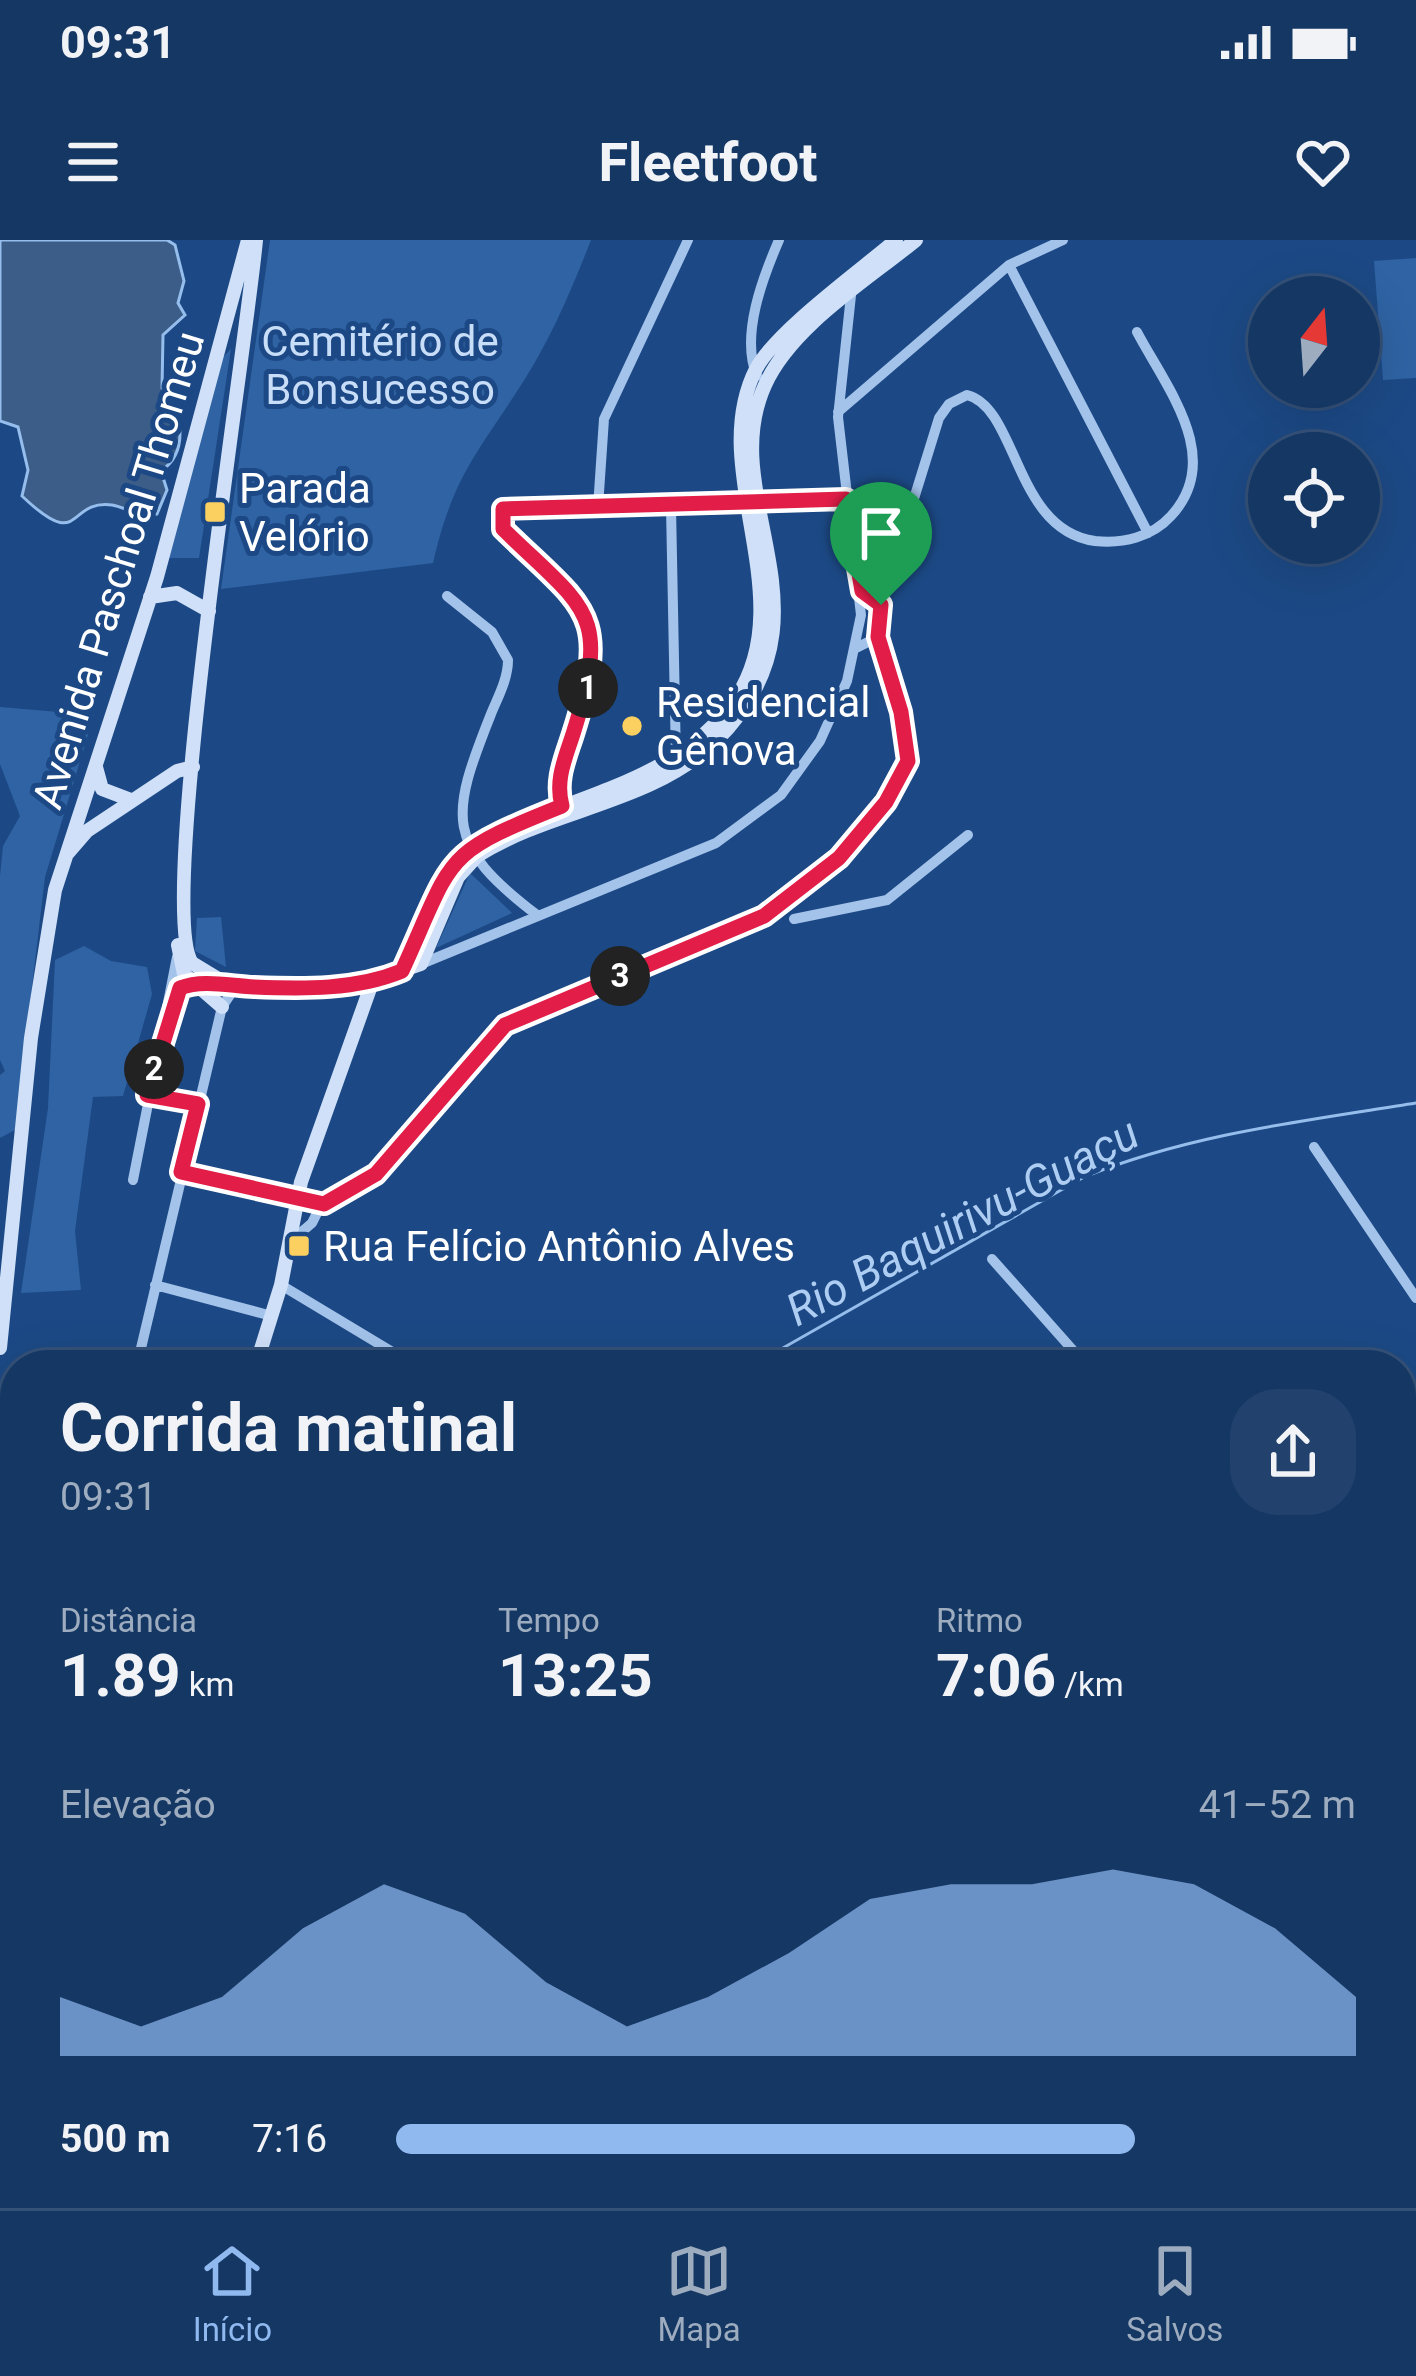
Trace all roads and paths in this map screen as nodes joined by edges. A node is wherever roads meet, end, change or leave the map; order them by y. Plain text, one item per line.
1 (252, 240) edge
2 (688, 240) edge
3 (779, 240) edge
4 (896, 240) edge
5 (916, 240) edge
6 (1064, 240) edge
7 (1009, 265) junction
8 (242, 266) junction
9 (852, 286) junction
10 (755, 322) junction
11 (1137, 332) dead end
12 (770, 362) junction
13 (755, 372) junction
14 (240, 378) junction
15 (764, 388) junction
16 (838, 412) junction
17 (846, 499) junction
18 (756, 505) junction
19 (671, 506) junction
20 (598, 507) junction
21 (1148, 533) junction
22 (862, 591) junction
23 (447, 596) dead end
24 (150, 597) junction
25 (881, 605) junction
26 (209, 611) junction
27 (878, 637) junction
28 (856, 648) junction
29 (95, 762) junction
30 (678, 764) junction
31 (193, 767) junction
32 (132, 800) junction
33 (562, 806) junction
34 (968, 835) dead end
35 (474, 851) junction
36 (65, 857) junction
37 (784, 904) junction
38 (537, 915) junction
39 (764, 916) junction
40 (794, 919) junction
41 (182, 929) junction
42 (177, 957) junction
43 (421, 964) junction
44 (402, 971) junction
45 (197, 983) junction
46 (372, 983) junction
47 (236, 986) junction
48 (173, 996) junction
49 (222, 1007) junction
50 (147, 1095) junction
51 (198, 1104) junction
52 (1314, 1147) dead end
53 (181, 1172) junction
54 (133, 1180) dead end
55 (297, 1198) junction
56 (321, 1205) junction
57 (291, 1241) junction
58 (992, 1259) dead end
59 (155, 1285) junction
60 (281, 1285) junction
61 (1416, 1298) edge
62 (272, 1316) junction
63 (0, 1348) edge
64 (140, 1350) edge
65 (261, 1350) edge
66 (389, 1350) edge
67 (1073, 1350) edge

1 - 8 main road, Avenida Paschoal Thomeu
1 - 14 main road, Avenida Paschoal Thomeu
2 - 20 street
3 - 10 street
4 - 9 main road
5 - 9 main road
6 - 7 street
7 - 16 street
7 - 21 street
8 - 14 main road
8 - 24 main road, Avenida Paschoal Thomeu
9 - 12 main road
9 - 16 street
10 - 12 street
10 - 13 street
11 - 21 street
12 - 13 main road
12 - 15 main road
13 - 15 street
13 - 18 main road
14 - 26 main road
15 - 18 main road
16 - 17 street
17 - 18 street
17 - 22 street
18 - 19 street
18 - 30 main road
19 - 20 street
19 - 30 street
20 - 33 street
21 - 25 street
22 - 25 street
22 - 28 street
23 - 35 street
24 - 26 main road
24 - 29 main road, Avenida Paschoal Thomeu
25 - 27 street
26 - 31 main road
27 - 28 street
27 - 37 street
28 - 38 street
29 - 32 main road
29 - 36 main road, Avenida Paschoal Thomeu
30 - 33 main road
30 - 35 main road
31 - 32 main road
31 - 41 main road
32 - 36 main road
33 - 35 main road
34 - 40 street
35 - 38 street
35 - 43 main road
35 - 44 main road
36 - 63 main road, Avenida Paschoal Thomeu
37 - 39 street
37 - 40 street
38 - 43 street
39 - 40 street
39 - 56 street
41 - 42 main road
41 - 47 main road
42 - 45 main road
42 - 48 street
43 - 44 main road
44 - 46 main road
45 - 47 main road
45 - 48 street
45 - 49 main road
46 - 47 main road
46 - 55 main road
47 - 49 street
48 - 50 street
49 - 51 street
50 - 51 street
50 - 54 street
51 - 53 street
52 - 61 street
53 - 55 street
53 - 59 street
55 - 56 street
55 - 57 main road
56 - 57 street
57 - 60 main road
58 - 67 street
59 - 62 street
59 - 64 street
60 - 62 main road
60 - 66 street
62 - 65 main road

